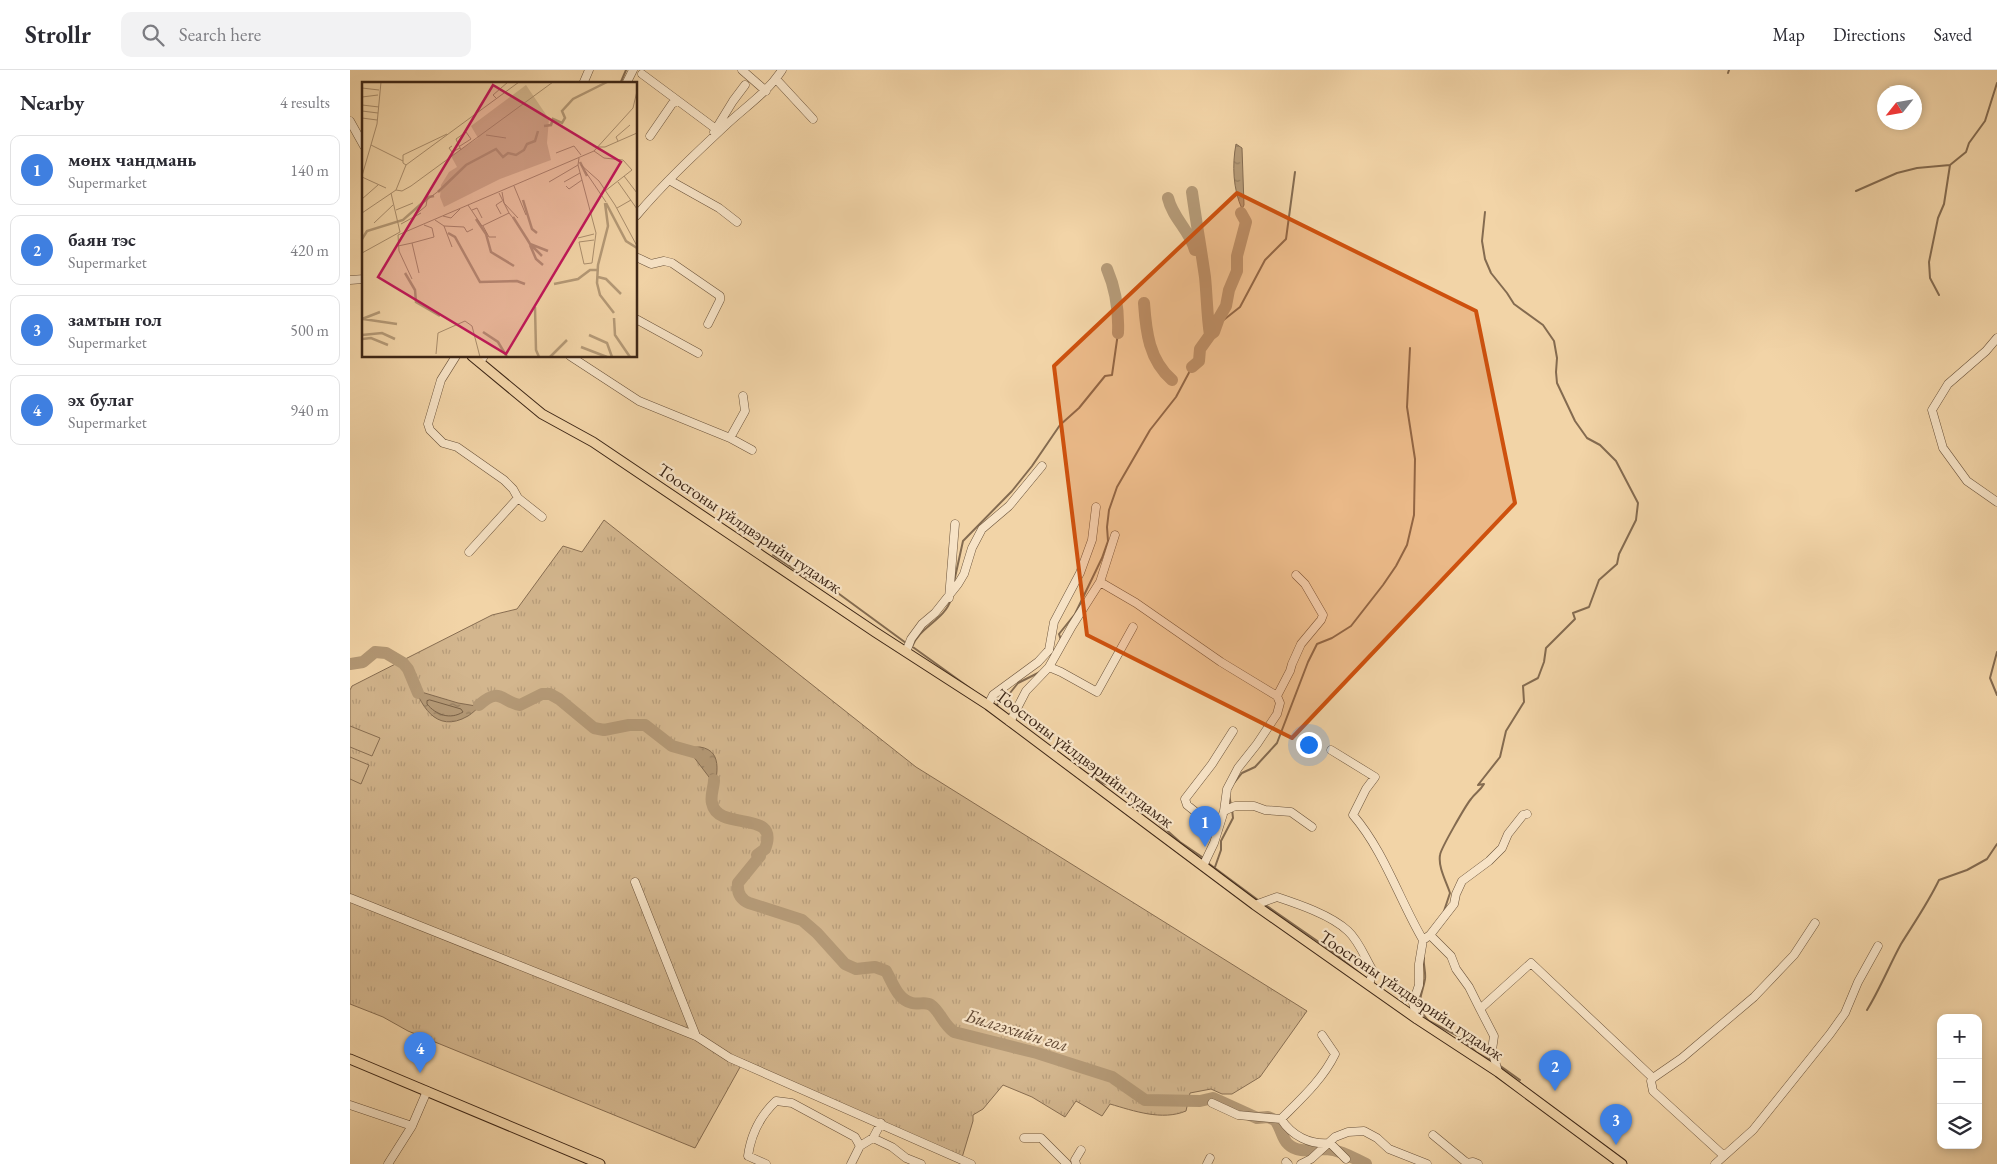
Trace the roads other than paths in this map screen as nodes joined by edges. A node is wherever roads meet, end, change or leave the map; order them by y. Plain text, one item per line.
1 (589, 70) edge
2 (633, 70) edge
3 (742, 70) edge
4 (782, 70) edge
5 (642, 74) dead end
6 (776, 80) junction
7 (584, 82) edge
8 (627, 82) edge
9 (745, 85) dead end
10 (766, 91) junction
11 (677, 101) junction
12 (813, 119) dead end
13 (350, 121) edge
14 (716, 129) junction
15 (650, 136) dead end
16 (362, 142) edge
17 (701, 150) junction
18 (669, 180) junction
19 (638, 214) edge
20 (737, 222) dead end
21 (638, 258) edge
22 (638, 320) edge
23 (708, 324) dead end
24 (1997, 338) edge
25 (698, 353) dead end
26 (455, 358) edge
27 (479, 358) edge
28 (573, 358) edge
29 (743, 396) dead end
30 (730, 438) junction
31 (752, 450) dead end
32 (1042, 466) dead end
33 (518, 498) junction
34 (1997, 502) edge
35 (1096, 507) dead end
36 (542, 517) dead end
37 (956, 524) dead end
38 (1115, 535) dead end
39 (469, 552) dead end
40 (1296, 575) dead end
41 (1100, 582) junction
42 (948, 598) junction
43 (1133, 627) dead end
44 (906, 652) junction
45 (1049, 667) junction
46 (1277, 696) junction
47 (988, 705) junction
48 (1010, 722) junction
49 (1234, 732) dead end
50 (1331, 750) dead end
51 (1224, 810) junction
52 (1527, 814) dead end
53 (1312, 827) dead end
54 (1218, 830) junction
55 (1203, 866) junction
56 (635, 882) dead end
57 (350, 898) edge
58 (1255, 905) junction
59 (1815, 923) dead end
60 (1430, 935) junction
61 (1424, 940) junction
62 (1878, 946) dead end
63 (1368, 985) junction
64 (1480, 1009) junction
65 (1416, 1019) junction
66 (1322, 1035) dead end
67 (696, 1036) junction
68 (350, 1059) edge
69 (1498, 1072) junction
70 (1653, 1078) junction
71 (427, 1091) junction
72 (1212, 1103) dead end
73 (350, 1105) edge
74 (1281, 1119) junction
75 (881, 1123) junction
76 (412, 1126) junction
77 (1433, 1135) dead end
78 (874, 1138) junction
79 (1024, 1138) dead end
80 (1328, 1145) junction
81 (860, 1146) junction
82 (1081, 1150) dead end
83 (1724, 1155) junction
84 (1346, 1159) dead end
85 (388, 1164) edge
86 (600, 1164) edge
87 (766, 1164) edge
88 (851, 1164) edge
89 (921, 1164) edge
90 (971, 1164) edge
91 (1067, 1164) edge
92 (1076, 1164) edge
93 (1301, 1164) edge
94 (1427, 1164) edge
95 (1466, 1164) edge
96 (1478, 1164) edge
97 (1622, 1164) edge
98 (1714, 1164) edge

1 - 7 street
2 - 8 street
3 - 10 street
4 - 6 street
5 - 11 street
6 - 10 street
6 - 12 street
9 - 14 street
10 - 17 street
11 - 14 street
11 - 15 street
13 - 16 street
14 - 17 street
17 - 18 street
18 - 19 street
18 - 20 street
21 - 23 street
22 - 25 street
24 - 34 street
26 - 33 street
27 - 44 main road, Тоосгоны үйлдвэрийн гудамж
28 - 30 street
29 - 30 street
30 - 31 street
32 - 42 street
33 - 36 street
33 - 39 street
35 - 47 street
37 - 42 street
38 - 41 street
40 - 46 street
41 - 45 street
41 - 46 street
42 - 44 street
43 - 45 street
44 - 47 main road, Тоосгоны үйлдвэрийн гудамж
45 - 48 street
46 - 51 street
47 - 48 main road, Тоосгоны үйлдвэрийн гудамж
48 - 55 main road, Тоосгоны үйлдвэрийн гудамж
49 - 54 street
50 - 61 street
51 - 53 street
51 - 54 street
52 - 60 street
54 - 55 street
55 - 58 main road, Тоосгоны үйлдвэрийн гудамж
56 - 67 street
57 - 67 street
58 - 63 main road, Тоосгоны үйлдвэрийн гудамж
58 - 63 street
59 - 70 street
60 - 61 street
60 - 64 street
61 - 65 street
62 - 83 street
63 - 65 main road, Тоосгоны үйлдвэрийн гудамж
64 - 69 street
64 - 70 street
65 - 69 main road, Тоосгоны үйлдвэрийн гудамж
66 - 74 street
67 - 75 street
68 - 71 main road
69 - 97 main road, Тоосгоны үйлдвэрийн гудамж
70 - 83 street
71 - 76 street
71 - 86 main road
72 - 74 street
73 - 76 street
74 - 80 street
75 - 78 street
75 - 90 street
76 - 85 street
77 - 95 street
78 - 81 street
78 - 89 street
79 - 91 street
80 - 84 street
80 - 93 street
80 - 94 street
81 - 87 street
81 - 88 street
82 - 92 street
83 - 98 street
95 - 96 street

